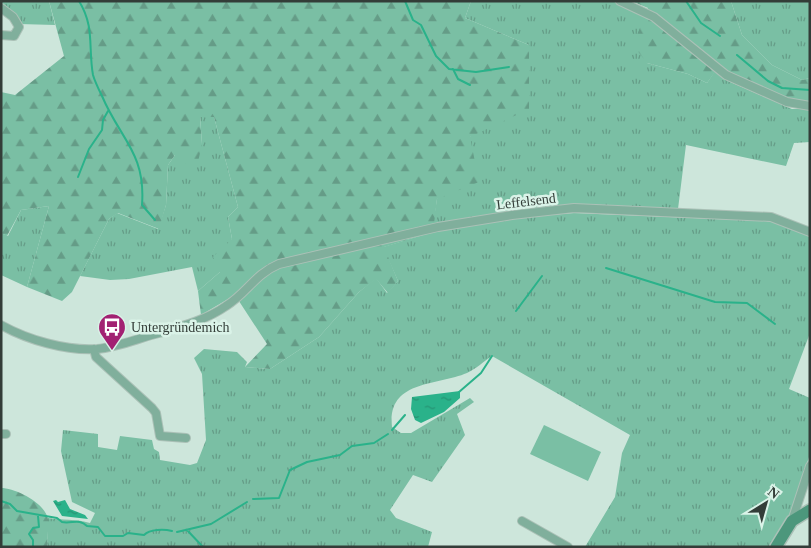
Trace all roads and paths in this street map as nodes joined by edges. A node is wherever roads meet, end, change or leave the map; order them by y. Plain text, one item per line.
1 (620, 1) edge
2 (1, 8) edge
3 (1, 36) edge
4 (810, 106) edge
5 (810, 232) edge
6 (1, 325) edge
7 (94, 349) junction
8 (186, 438) dead end
9 (810, 466) edge
10 (810, 510) edge
11 (792, 521) junction
12 (522, 522) dead end
13 (568, 547) edge
14 (776, 547) edge

1 - 4 street
2 - 3 street
5 - 7 street, Leffelsend
6 - 7 street
7 - 8 street
9 - 11 street
10 - 11 street
11 - 14 street
12 - 13 street

